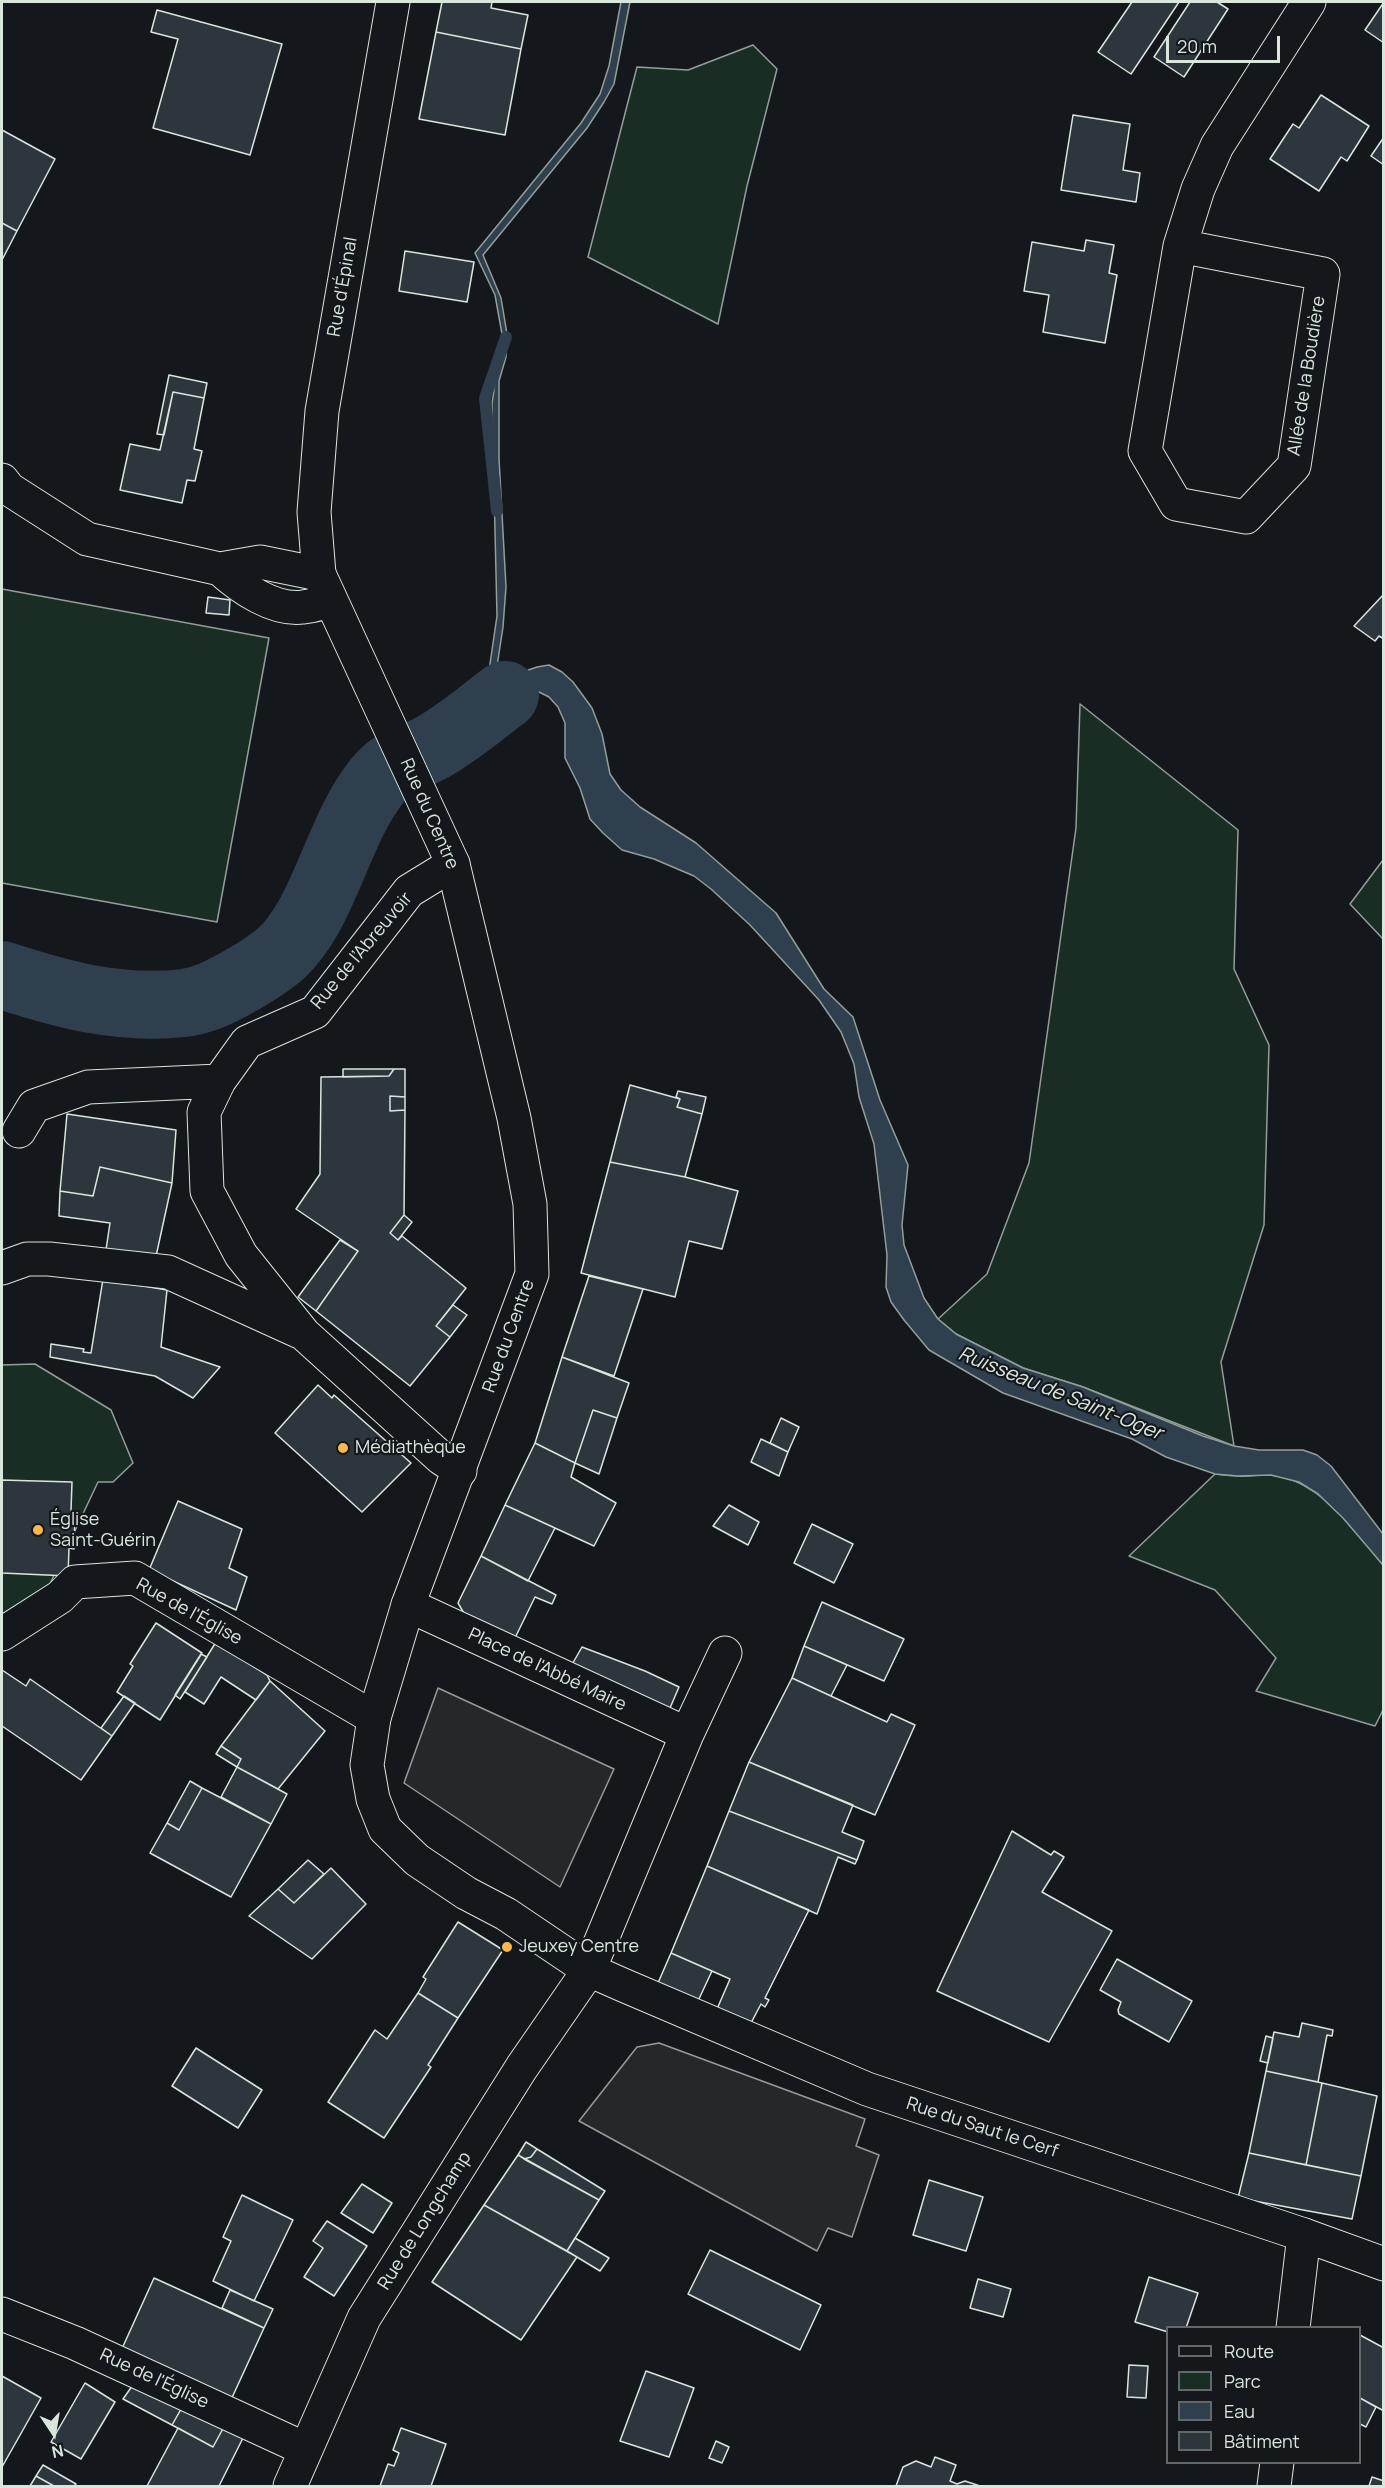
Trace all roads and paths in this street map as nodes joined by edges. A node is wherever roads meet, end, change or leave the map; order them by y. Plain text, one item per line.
1 (393, 2) edge
2 (1309, 2) edge
3 (1180, 246) junction
4 (2, 480) edge
5 (325, 587) junction
6 (453, 864) junction
7 (219, 1081) junction
8 (19, 1131) dead end
9 (10, 1261) edge
10 (304, 1334) junction
11 (460, 1471) junction
12 (408, 1605) junction
13 (2, 1634) edge
14 (725, 1653) dead end
15 (374, 1718) junction
16 (687, 1734) junction
17 (589, 1970) junction
18 (1304, 2235) junction
19 (1383, 2264) edge
20 (2, 2314) edge
21 (1293, 2326) edge
22 (305, 2449) junction
23 (1277, 2464) edge
24 (290, 2487) edge
25 (1275, 2487) edge

1 - 5 street, Rue d’Épinal
2 - 3 street, Allée de la Boudière
3 - 3 street, Allée de la Boudière
4 - 5 street
5 - 6 street, Rue du Centre
6 - 7 street, Rue de l’Abreuvoir
6 - 11 street, Rue du Centre
7 - 8 street
7 - 10 street, Rue de l’Abreuvoir
9 - 10 street
10 - 11 street, Rue de l’Abreuvoir
11 - 12 street, Rue du Centre
12 - 15 street, Rue du Centre
12 - 16 street, Place de l'Abbé Maire
13 - 15 street, Rue de l'Église
14 - 16 street
15 - 17 street, Rue du Centre
16 - 17 street
17 - 18 street, Rue du Saut le Cerf
17 - 22 street, Rue de Longchamp
18 - 19 street, Rue du Saut le Cerf
18 - 21 street
20 - 22 street, Rue de l'Église
22 - 24 street, Rue de Longchamp
23 - 25 street

